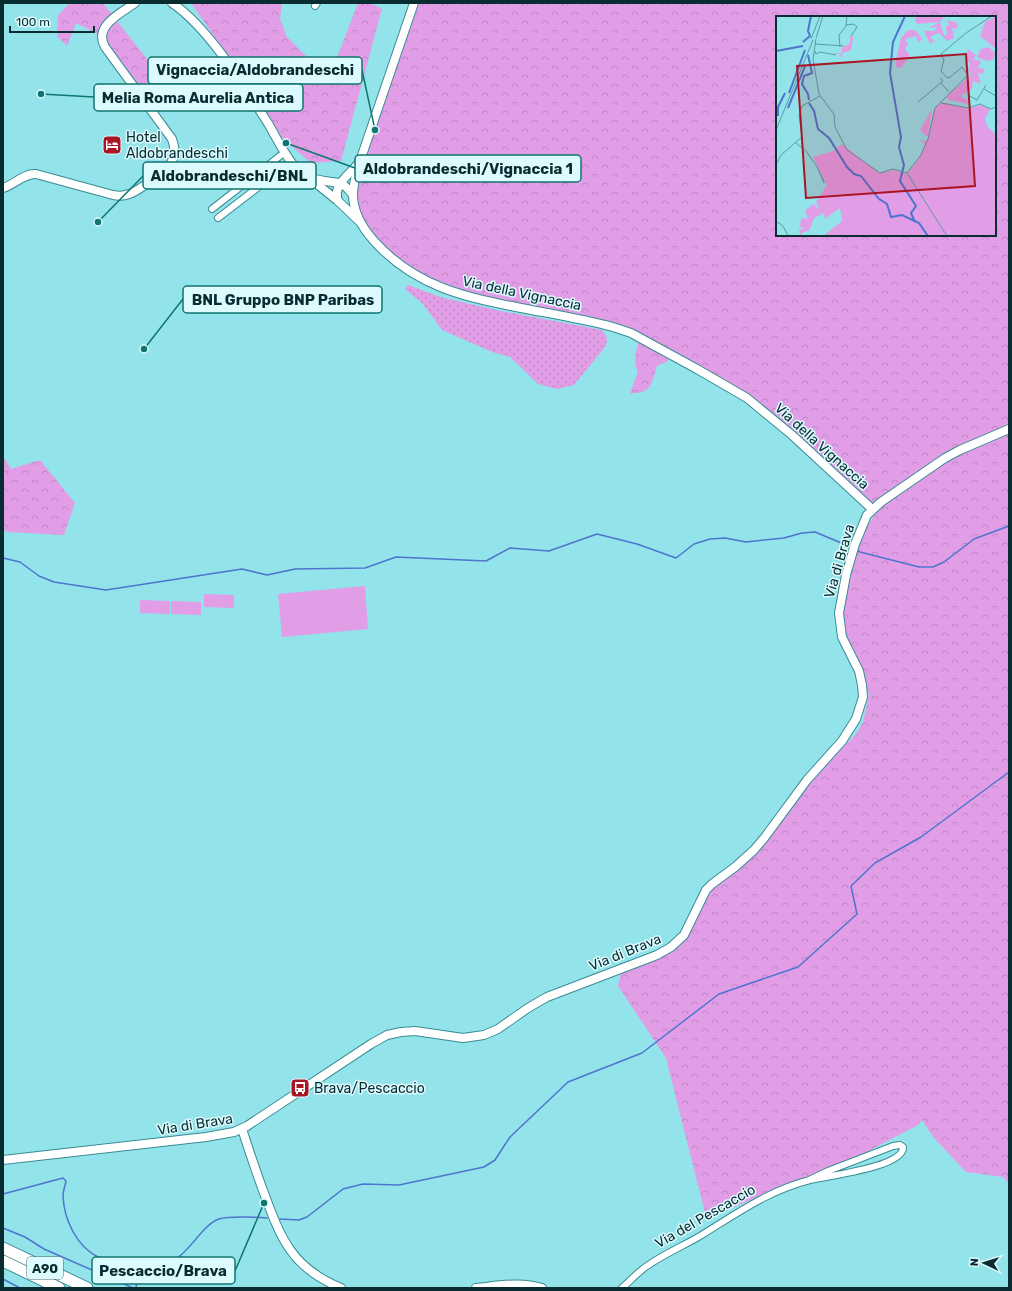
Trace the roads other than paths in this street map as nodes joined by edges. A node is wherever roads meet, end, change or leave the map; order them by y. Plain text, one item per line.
1 (135, 3) edge
2 (172, 3) edge
3 (414, 3) edge
4 (285, 152) junction
5 (360, 161) junction
6 (291, 162) junction
7 (307, 176) junction
8 (340, 183) junction
9 (3, 188) edge
10 (353, 195) junction
11 (338, 201) junction
12 (212, 209) dead end
13 (218, 218) dead end
14 (359, 221) junction
15 (1009, 429) edge
16 (872, 509) junction
17 (242, 1129) junction
18 (3, 1160) edge
19 (809, 1180) junction
20 (3, 1248) edge
21 (3, 1261) edge
22 (59, 1288) edge
23 (87, 1288) edge
24 (341, 1288) edge
25 (476, 1288) edge
26 (542, 1288) edge
27 (622, 1288) edge

1 - 9 street
2 - 4 street
3 - 5 street, Via della Vignaccia
4 - 6 street
4 - 12 street
5 - 8 street
5 - 10 street, Via della Vignaccia
6 - 7 street
6 - 13 street
7 - 8 street
7 - 11 street
8 - 10 street
8 - 11 street
10 - 11 street
10 - 14 street, Via della Vignaccia
11 - 14 street
14 - 16 street, Via della Vignaccia
15 - 16 street, Via di Brava
16 - 17 street, Via di Brava
17 - 18 street, Via di Brava
17 - 24 street
19 - 19 street, Via del Pescaccio
19 - 27 street, Via del Pescaccio
20 - 23 highway, A90
21 - 22 highway, A90
25 - 26 street

